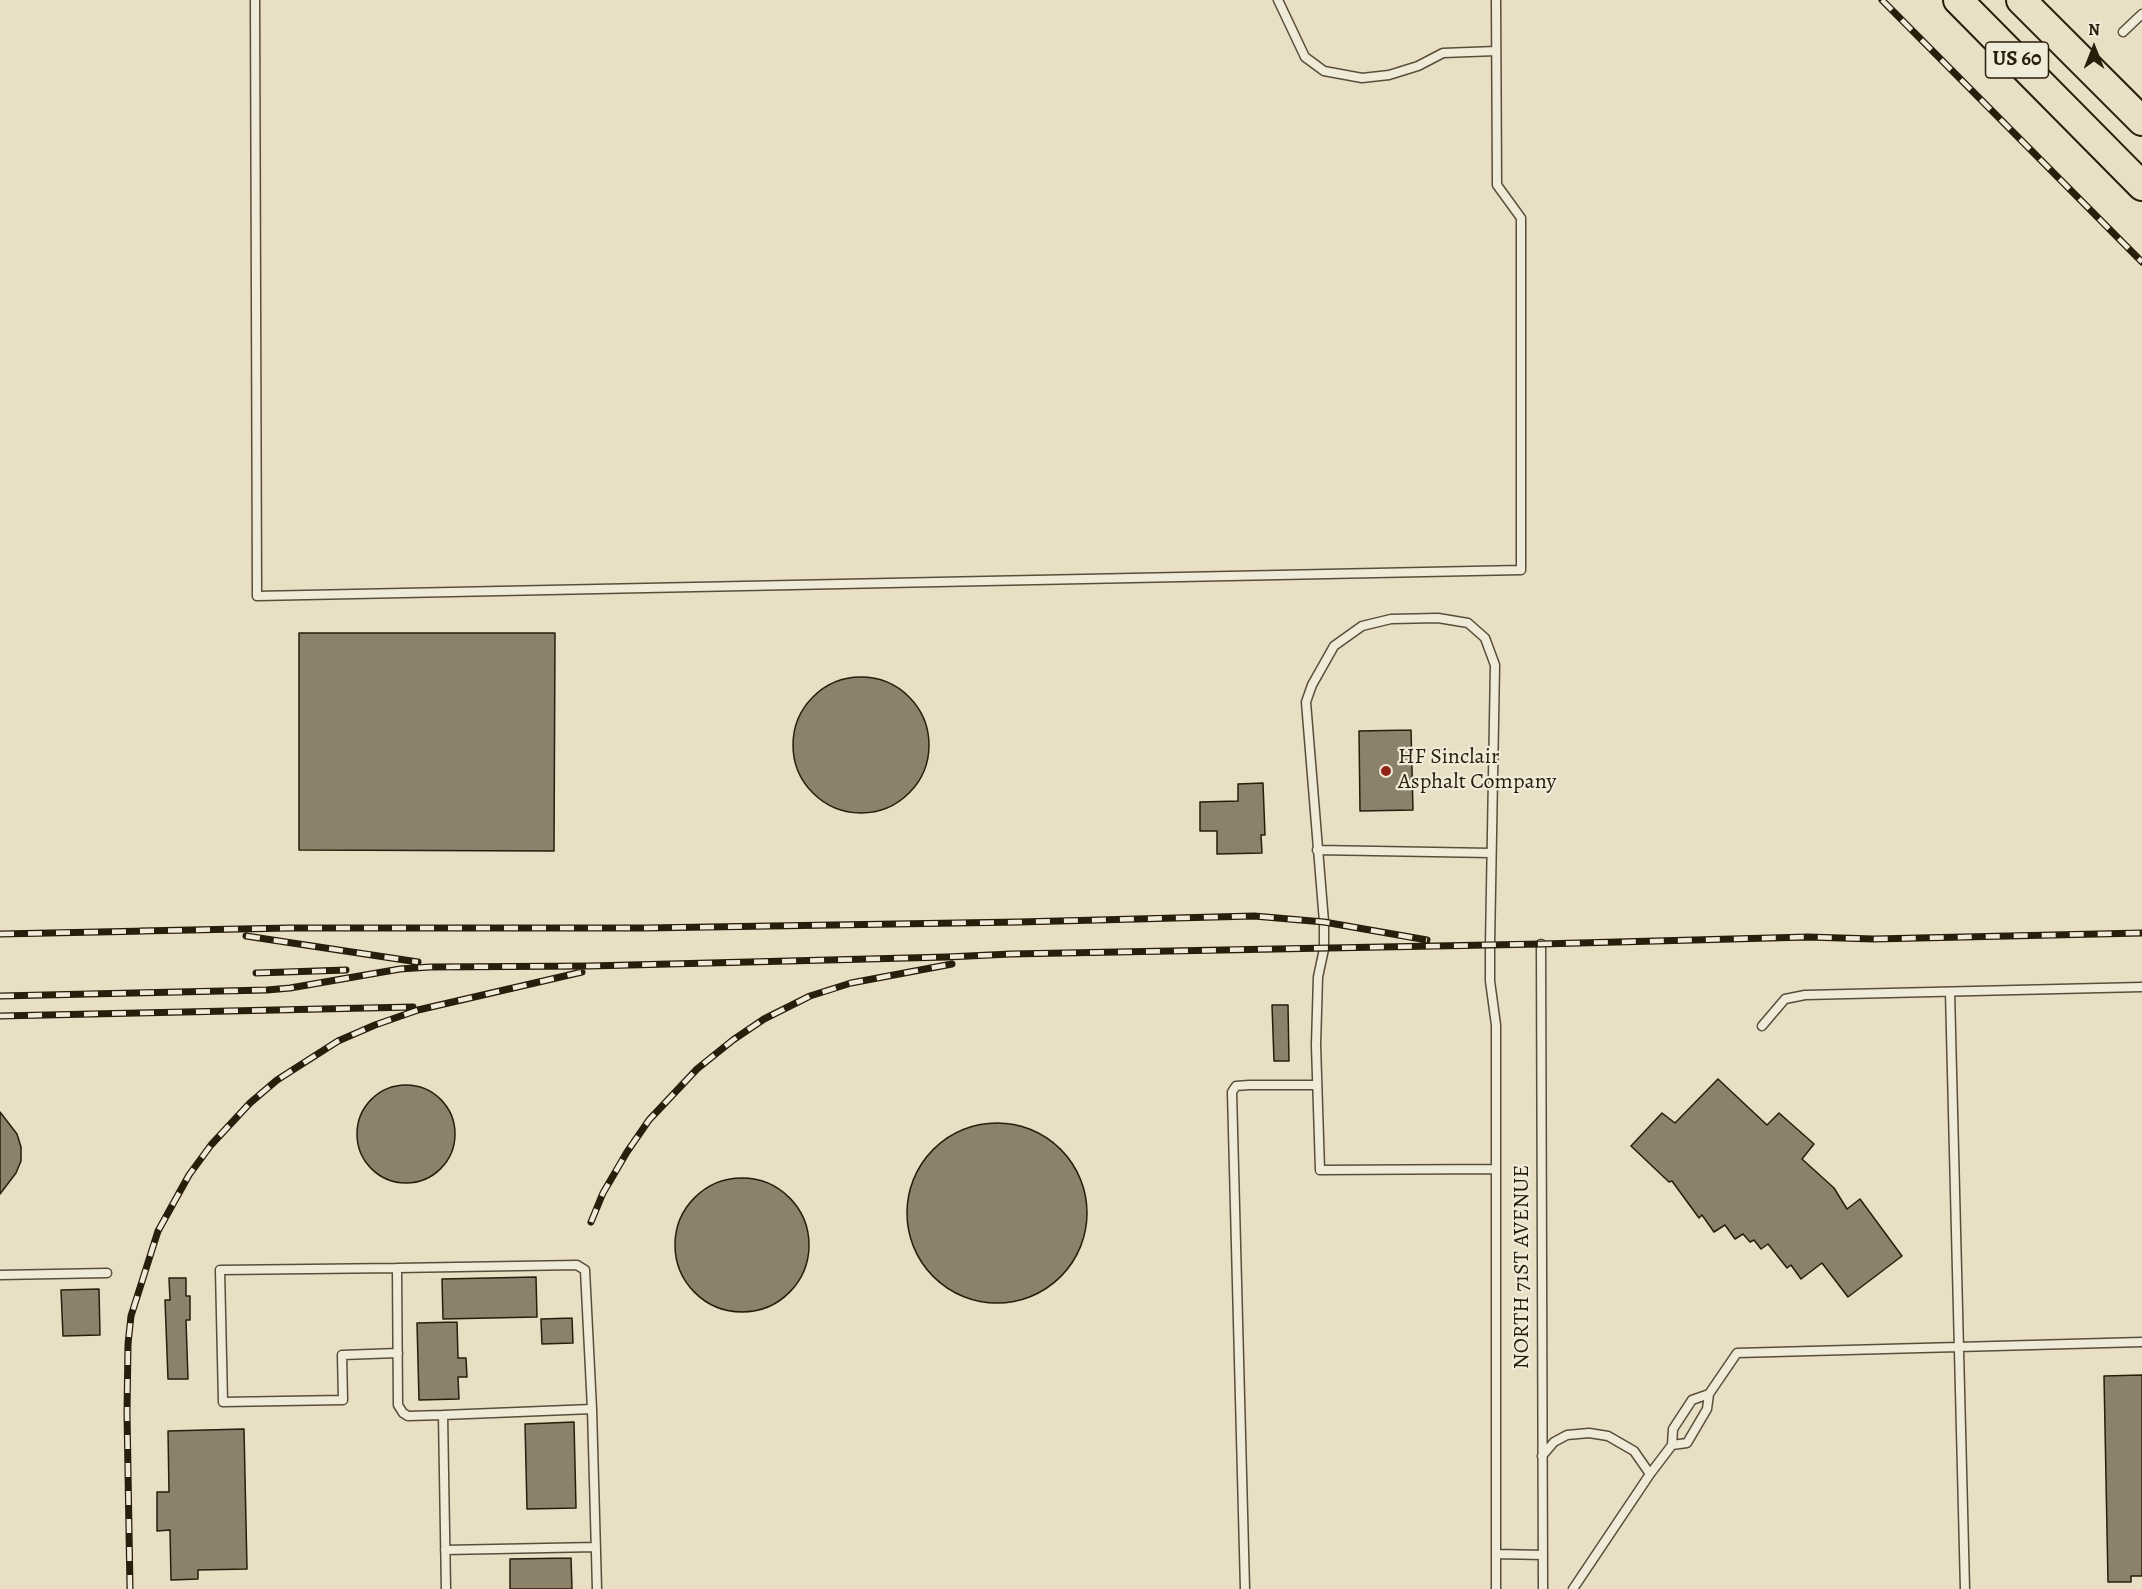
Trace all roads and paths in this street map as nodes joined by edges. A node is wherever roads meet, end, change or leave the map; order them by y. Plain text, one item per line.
1 (255, 0) edge
2 (1278, 0) edge
3 (1496, 0) edge
4 (1958, 0) edge
5 (2021, 0) edge
6 (2142, 14) edge
7 (2123, 32) dead end
8 (1496, 51) junction
9 (2142, 121) edge
10 (2140, 179) edge
11 (1317, 850) junction
12 (1491, 853) junction
13 (1541, 944) dead end
14 (2142, 987) edge
15 (1950, 992) junction
16 (1762, 1026) dead end
17 (1317, 1085) junction
18 (1496, 1169) junction
19 (397, 1268) junction
20 (107, 1273) dead end
21 (0, 1275) edge
22 (2142, 1342) edge
23 (1959, 1347) junction
24 (398, 1353) junction
25 (1709, 1394) junction
26 (592, 1409) junction
27 (443, 1415) junction
28 (1672, 1445) junction
29 (1542, 1456) junction
30 (1650, 1474) junction
31 (596, 1546) junction
32 (445, 1550) junction
33 (1496, 1554) junction
34 (1543, 1555) junction
35 (446, 1589) edge
36 (597, 1589) edge
37 (1245, 1589) edge
38 (1496, 1589) edge
39 (1543, 1589) edge
40 (1573, 1589) edge
41 (1965, 1589) edge

1 - 8 lane
2 - 8 lane
3 - 8 lane
4 - 10 highway, US 60
5 - 9 highway, US 60
6 - 7 lane
11 - 12 lane
11 - 12 lane, NORTH 71ST AVENUE
11 - 17 lane, NORTH 71ST AVENUE
12 - 18 lane, NORTH 71ST AVENUE
13 - 29 lane, NORTH 71ST AVENUE
14 - 15 lane
15 - 16 lane
15 - 23 lane
17 - 18 lane, NORTH 71ST AVENUE
17 - 37 lane
18 - 33 lane, NORTH 71ST AVENUE
19 - 24 lane
19 - 24 lane
19 - 26 lane
20 - 21 lane
22 - 23 lane
23 - 25 lane
23 - 41 lane
24 - 27 lane
25 - 28 lane
25 - 28 lane
26 - 27 lane
26 - 31 lane
27 - 32 lane
28 - 30 lane
29 - 30 lane
29 - 34 lane, NORTH 71ST AVENUE
30 - 40 lane
31 - 32 lane
31 - 36 lane
32 - 35 lane
33 - 34 lane
33 - 38 lane, NORTH 71ST AVENUE
34 - 39 lane, NORTH 71ST AVENUE

